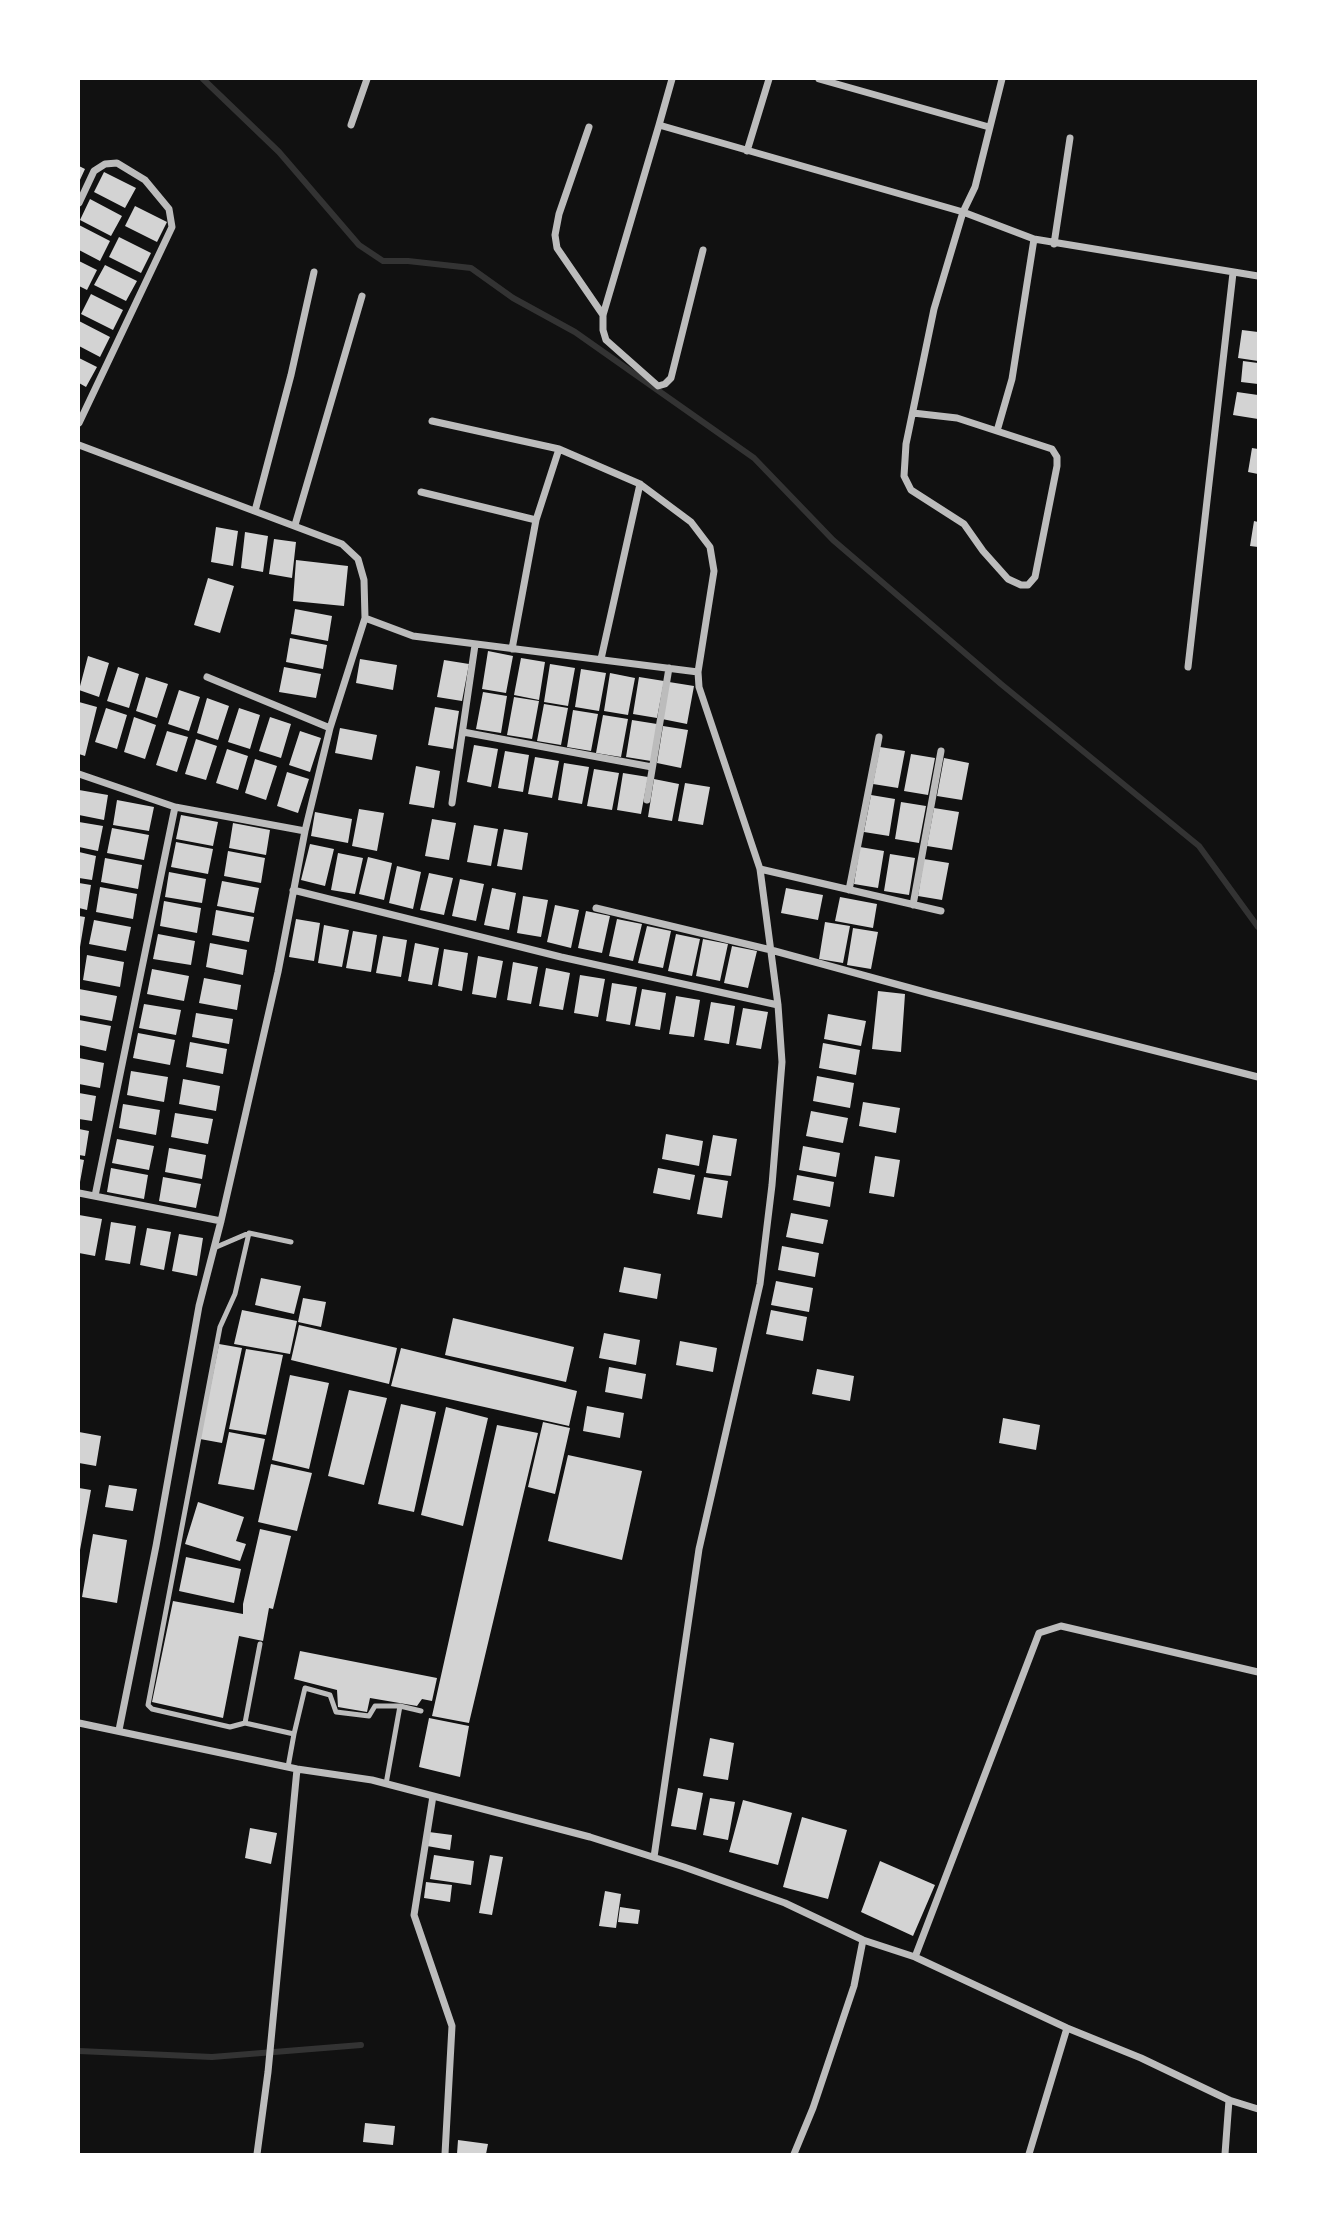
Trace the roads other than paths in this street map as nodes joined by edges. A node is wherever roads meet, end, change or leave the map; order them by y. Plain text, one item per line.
1 (367, 79) edge
2 (672, 79) edge
3 (769, 79) edge
4 (818, 79) edge
5 (1002, 79) edge
6 (351, 125) dead end
7 (659, 125) junction
8 (589, 127) dead end
9 (989, 127) junction
10 (1070, 138) dead end
11 (747, 151) junction
12 (79, 203) edge
13 (963, 212) junction
14 (1034, 239) junction
15 (1054, 244) junction
16 (703, 250) dead end
17 (314, 272) dead end
18 (1233, 273) junction
19 (1258, 276) edge
20 (362, 296) dead end
21 (603, 315) junction
22 (913, 413) junction
23 (432, 421) dead end
24 (79, 423) edge
25 (997, 431) junction
26 (79, 445) edge
27 (559, 449) junction
28 (640, 484) junction
29 (421, 492) dead end
30 (255, 510) junction
31 (536, 520) junction
32 (295, 525) junction
33 (365, 618) junction
34 (475, 645) junction
35 (512, 649) junction
36 (601, 659) junction
37 (1188, 667) dead end
38 (669, 668) junction
39 (698, 673) junction
40 (207, 677) dead end
41 (330, 728) junction
42 (463, 732) junction
43 (879, 737) dead end
44 (942, 751) dead end
45 (652, 767) junction
46 (79, 774) edge
47 (646, 800) dead end
48 (452, 803) dead end
49 (175, 807) junction
50 (305, 831) junction
51 (760, 869) junction
52 (293, 890) junction
53 (849, 890) junction
54 (914, 905) junction
55 (596, 908) dead end
56 (941, 911) dead end
57 (771, 950) junction
58 (778, 1005) junction
59 (1258, 1077) edge
60 (79, 1192) edge
61 (95, 1196) junction
62 (221, 1221) junction
63 (249, 1233) junction
64 (290, 1242) dead end
65 (214, 1248) junction
66 (260, 1644) dead end
67 (1258, 1672) edge
68 (400, 1706) junction
69 (421, 1711) dead end
70 (79, 1723) edge
71 (244, 1723) junction
72 (119, 1730) junction
73 (294, 1734) junction
74 (288, 1767) junction
75 (297, 1769) junction
76 (386, 1784) junction
77 (433, 1796) junction
78 (654, 1857) junction
79 (863, 1940) junction
80 (915, 1957) junction
81 (1068, 2028) junction
82 (1228, 2101) junction
83 (1258, 2109) edge
84 (257, 2154) edge
85 (445, 2154) edge
86 (794, 2154) edge
87 (1029, 2154) edge
88 (1225, 2154) edge

1 - 6 street
2 - 7 street
3 - 11 street
4 - 9 street
5 - 9 street
7 - 11 street
7 - 21 street
8 - 21 street
9 - 13 street
10 - 15 street
11 - 13 street
12 - 24 street
13 - 14 street
13 - 22 street
14 - 15 street
14 - 25 street
15 - 18 street
16 - 21 street
17 - 30 street
18 - 19 street
18 - 37 street
20 - 32 street
22 - 25 street
22 - 25 street
23 - 27 street
26 - 30 street
27 - 28 street
27 - 31 street
28 - 36 street
28 - 39 street
29 - 31 street
30 - 32 street
31 - 35 street
32 - 33 street
33 - 34 street
33 - 41 street
34 - 35 street
34 - 42 street
35 - 36 street
36 - 38 street
38 - 39 street
38 - 45 street
39 - 51 street
40 - 41 street
41 - 50 street
42 - 45 street
42 - 48 street
43 - 53 street
44 - 54 street
45 - 47 street
46 - 49 street
49 - 50 street
49 - 61 street
50 - 52 street
51 - 53 street
51 - 57 street
52 - 58 street
52 - 62 street
53 - 54 street
54 - 56 street
55 - 57 street
57 - 58 street
57 - 59 street
58 - 78 street
60 - 61 street
61 - 62 street
62 - 65 street
63 - 64 lane
63 - 65 lane
63 - 71 lane
65 - 72 street
66 - 71 lane
67 - 80 street
68 - 69 lane
68 - 73 lane
68 - 76 lane
70 - 72 street
71 - 73 lane
72 - 74 street
73 - 74 lane
74 - 75 street
75 - 76 street
75 - 84 street
76 - 77 street
77 - 78 street
77 - 85 street
78 - 79 street
79 - 80 street
79 - 86 street
80 - 81 street
81 - 82 street
81 - 87 street
82 - 83 street
82 - 88 street

